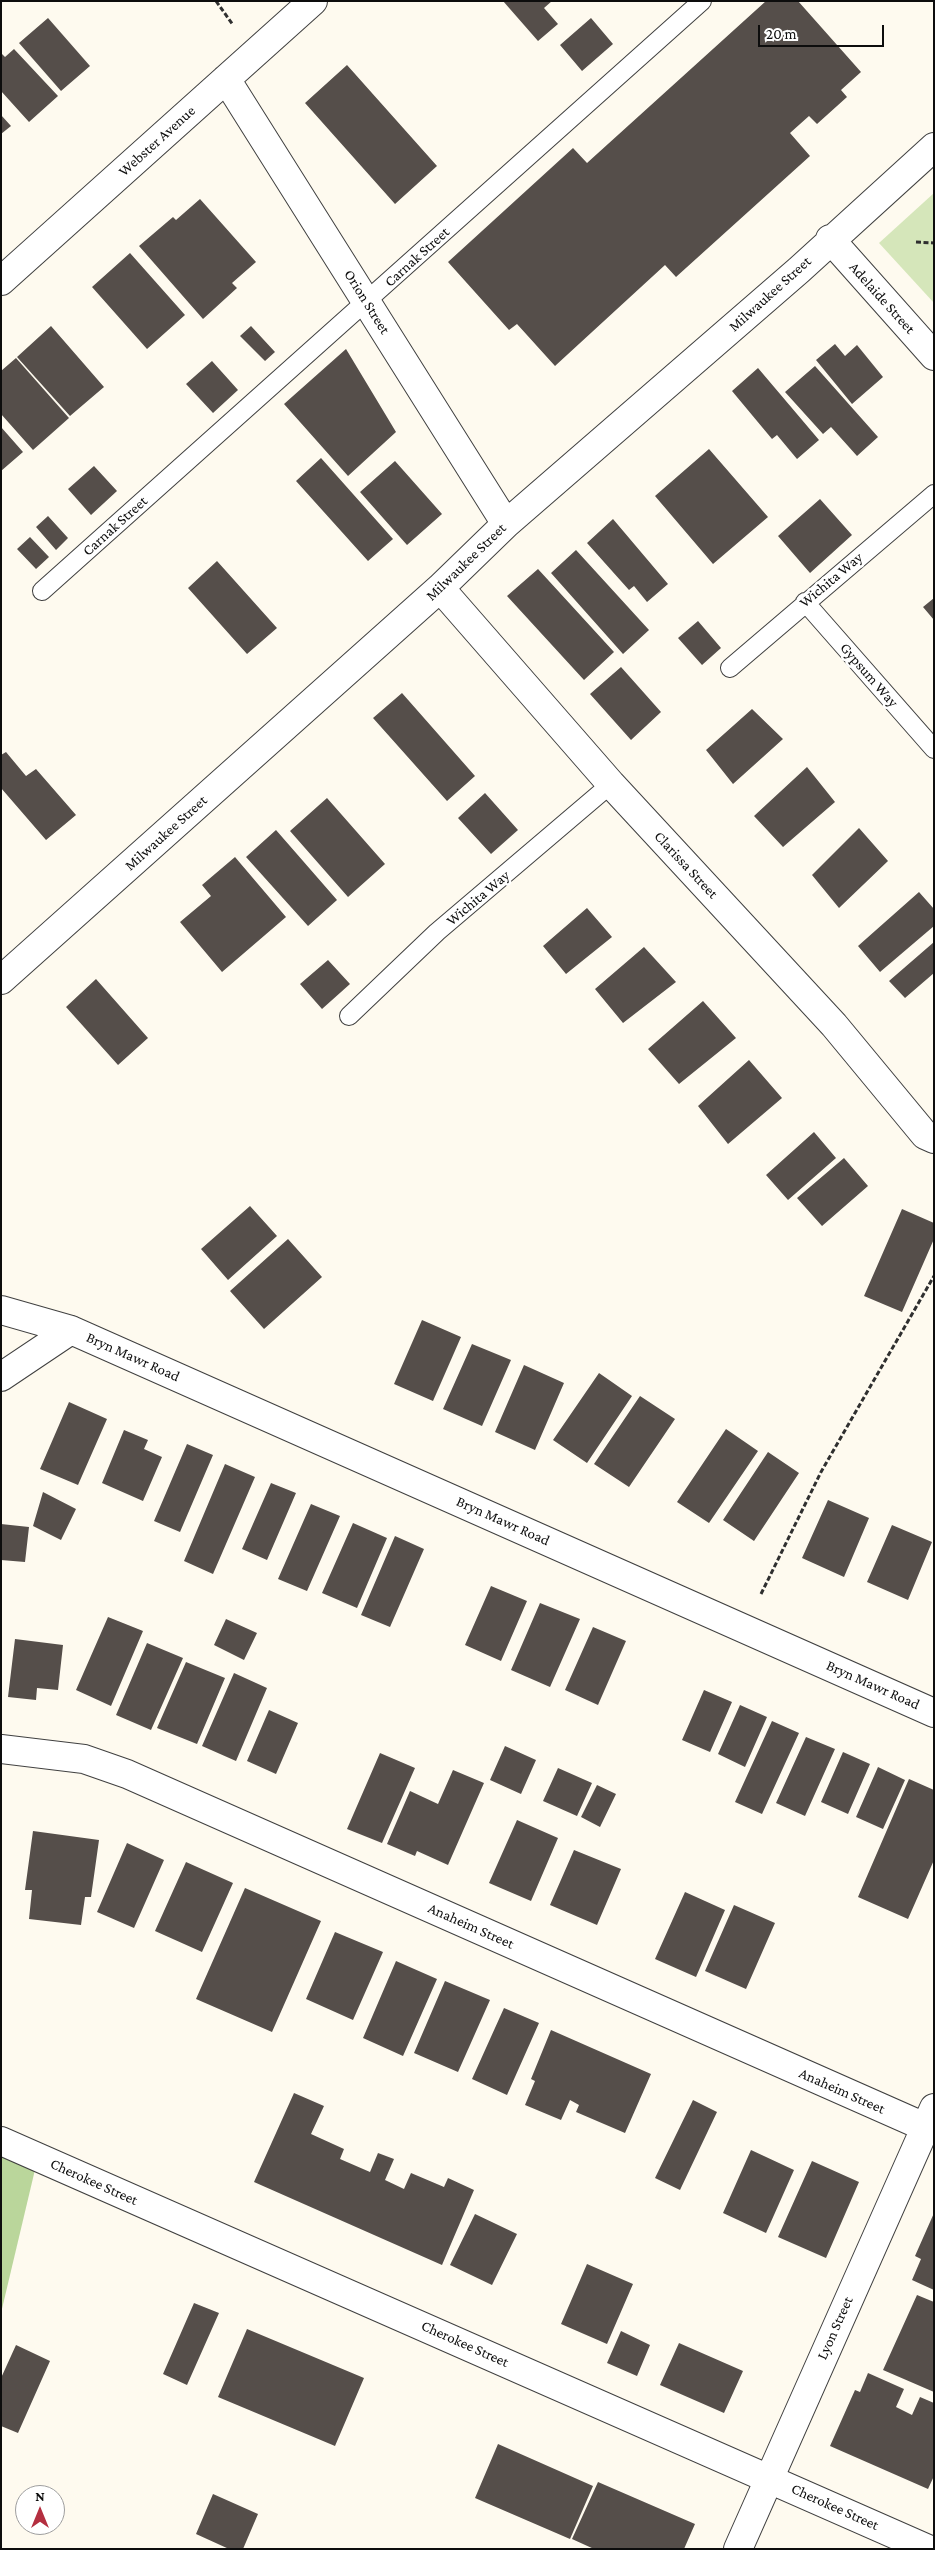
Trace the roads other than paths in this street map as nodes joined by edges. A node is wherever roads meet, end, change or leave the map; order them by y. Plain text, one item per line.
1 (313, 1) edge
2 (702, 1) edge
3 (226, 79) junction
4 (934, 146) edge
5 (830, 239) junction
6 (1, 281) edge
7 (367, 302) junction
8 (934, 356) edge
9 (934, 494) edge
10 (506, 524) junction
11 (440, 588) junction
12 (42, 591) dead end
13 (805, 602) junction
14 (730, 668) dead end
15 (934, 749) edge
16 (611, 784) junction
17 (1, 980) edge
18 (349, 1016) dead end
19 (934, 1139) edge
20 (1, 1310) edge
21 (72, 1330) junction
22 (1, 1378) edge
23 (934, 1713) edge
24 (1, 1749) edge
25 (931, 2122) edge
26 (1, 2141) edge
27 (768, 2477) junction
28 (738, 2549) edge
29 (928, 2549) edge

1 - 3 street, Webster Avenue
2 - 7 lane, Carnak Street
3 - 6 street, Webster Avenue
3 - 7 street, Orion Street
4 - 5 street, Milwaukee Street
5 - 8 street, Adelaide Street
5 - 10 street, Milwaukee Street
7 - 10 street, Orion Street
7 - 12 lane, Carnak Street
9 - 13 lane, Wichita Way
10 - 11 street, Milwaukee Street
11 - 16 street, Clarissa Street
11 - 17 street, Milwaukee Street
13 - 14 lane, Wichita Way
13 - 15 lane, Gypsum Way
16 - 18 lane, Wichita Way
16 - 19 street, Clarissa Street
20 - 21 street, Bryn Mawr Road
21 - 22 street, Bryn Mawr Road
21 - 23 street, Bryn Mawr Road
24 - 25 street, Anaheim Street
25 - 27 street, Lyon Street
26 - 27 street, Cherokee Street
27 - 28 street, Lyon Street
27 - 29 street, Cherokee Street

